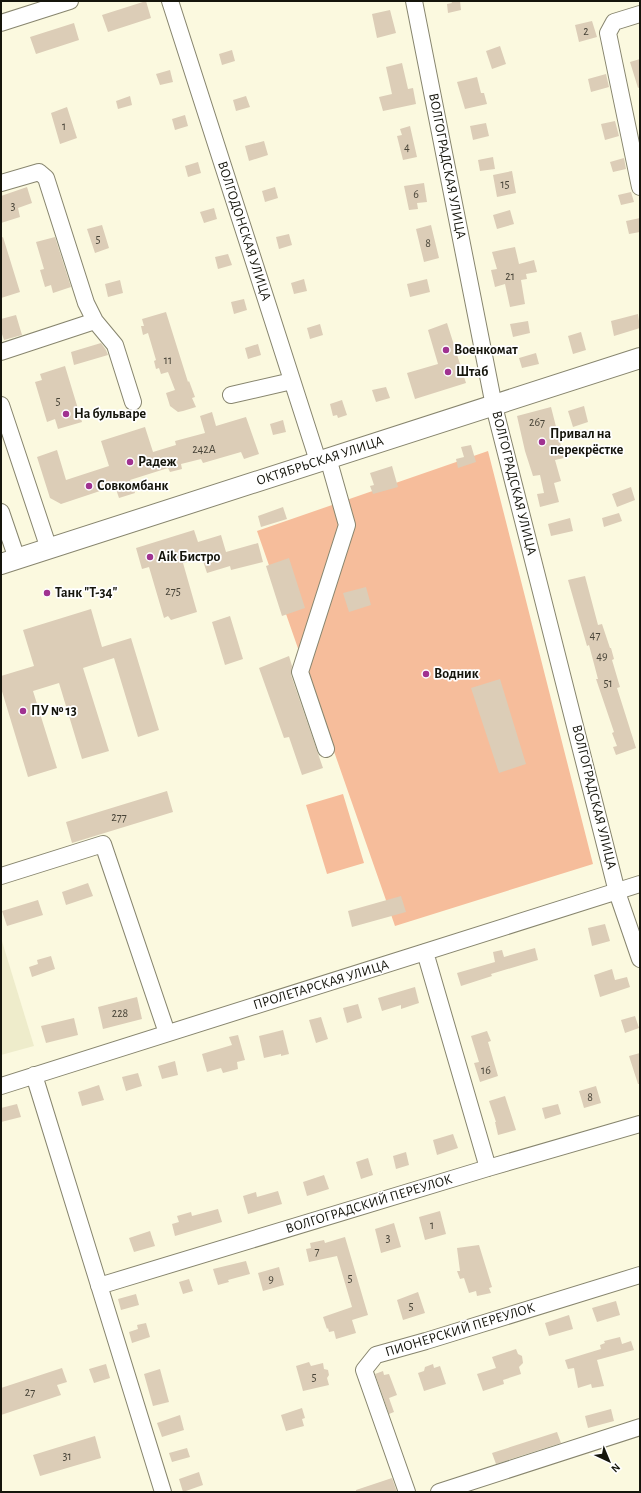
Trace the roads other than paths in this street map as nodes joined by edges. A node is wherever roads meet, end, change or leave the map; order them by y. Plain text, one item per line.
1 (70, 1) edge
2 (170, 1) edge
3 (414, 1) edge
4 (640, 14) edge
5 (1, 23) edge
6 (1, 183) edge
7 (640, 187) edge
8 (95, 321) junction
9 (1, 352) edge
10 (640, 358) edge
11 (292, 381) junction
12 (231, 395) dead end
13 (133, 402) dead end
14 (1, 406) edge
15 (494, 406) junction
16 (323, 460) junction
17 (1, 512) edge
18 (49, 549) junction
19 (9, 562) edge
20 (326, 749) dead end
21 (1, 876) edge
22 (640, 884) edge
23 (618, 892) junction
24 (425, 952) junction
25 (640, 959) edge
26 (167, 1034) junction
27 (34, 1075) junction
28 (1, 1086) edge
29 (640, 1124) edge
30 (488, 1168) junction
31 (640, 1275) edge
32 (99, 1286) junction
33 (640, 1428) edge
34 (163, 1492) edge
35 (407, 1492) edge
36 (439, 1492) edge

1 - 5 street
2 - 11 street, ВОЛГОДОНСКАЯ УЛИЦА
3 - 15 street, ВОЛГОГРАДСКАЯ УЛИЦА
4 - 7 street
6 - 8 street
8 - 9 street
8 - 13 street
10 - 15 main road, ОКТЯБРЬСКАЯ УЛИЦА
11 - 12 street
11 - 16 street, ВОЛГОДОНСКАЯ УЛИЦА
14 - 18 street
15 - 16 main road, ОКТЯБРЬСКАЯ УЛИЦА
15 - 23 street, ВОЛГОГРАДСКАЯ УЛИЦА
16 - 18 main road, ОКТЯБРЬСКАЯ УЛИЦА
16 - 20 street, ВОЛГОДОНСКАЯ УЛИЦА
17 - 19 street
18 - 19 main road, ОКТЯБРЬСКАЯ УЛИЦА
21 - 26 street
22 - 23 street, ПРОЛЕТАРСКАЯ УЛИЦА
23 - 24 street, ПРОЛЕТАРСКАЯ УЛИЦА
23 - 25 street, ВОЛГОГРАДСКАЯ УЛИЦА
24 - 26 street, ПРОЛЕТАРСКАЯ УЛИЦА
24 - 30 street
26 - 27 street, ПРОЛЕТАРСКАЯ УЛИЦА
27 - 28 street, ПРОЛЕТАРСКАЯ УЛИЦА
27 - 32 street
29 - 30 street, ВОЛГОГРАДСКИЙ ПЕРЕУЛОК
30 - 32 street, ВОЛГОГРАДСКИЙ ПЕРЕУЛОК
31 - 35 street, ПИОНЕРСКИЙ ПЕРЕУЛОК
32 - 34 street
33 - 36 street

